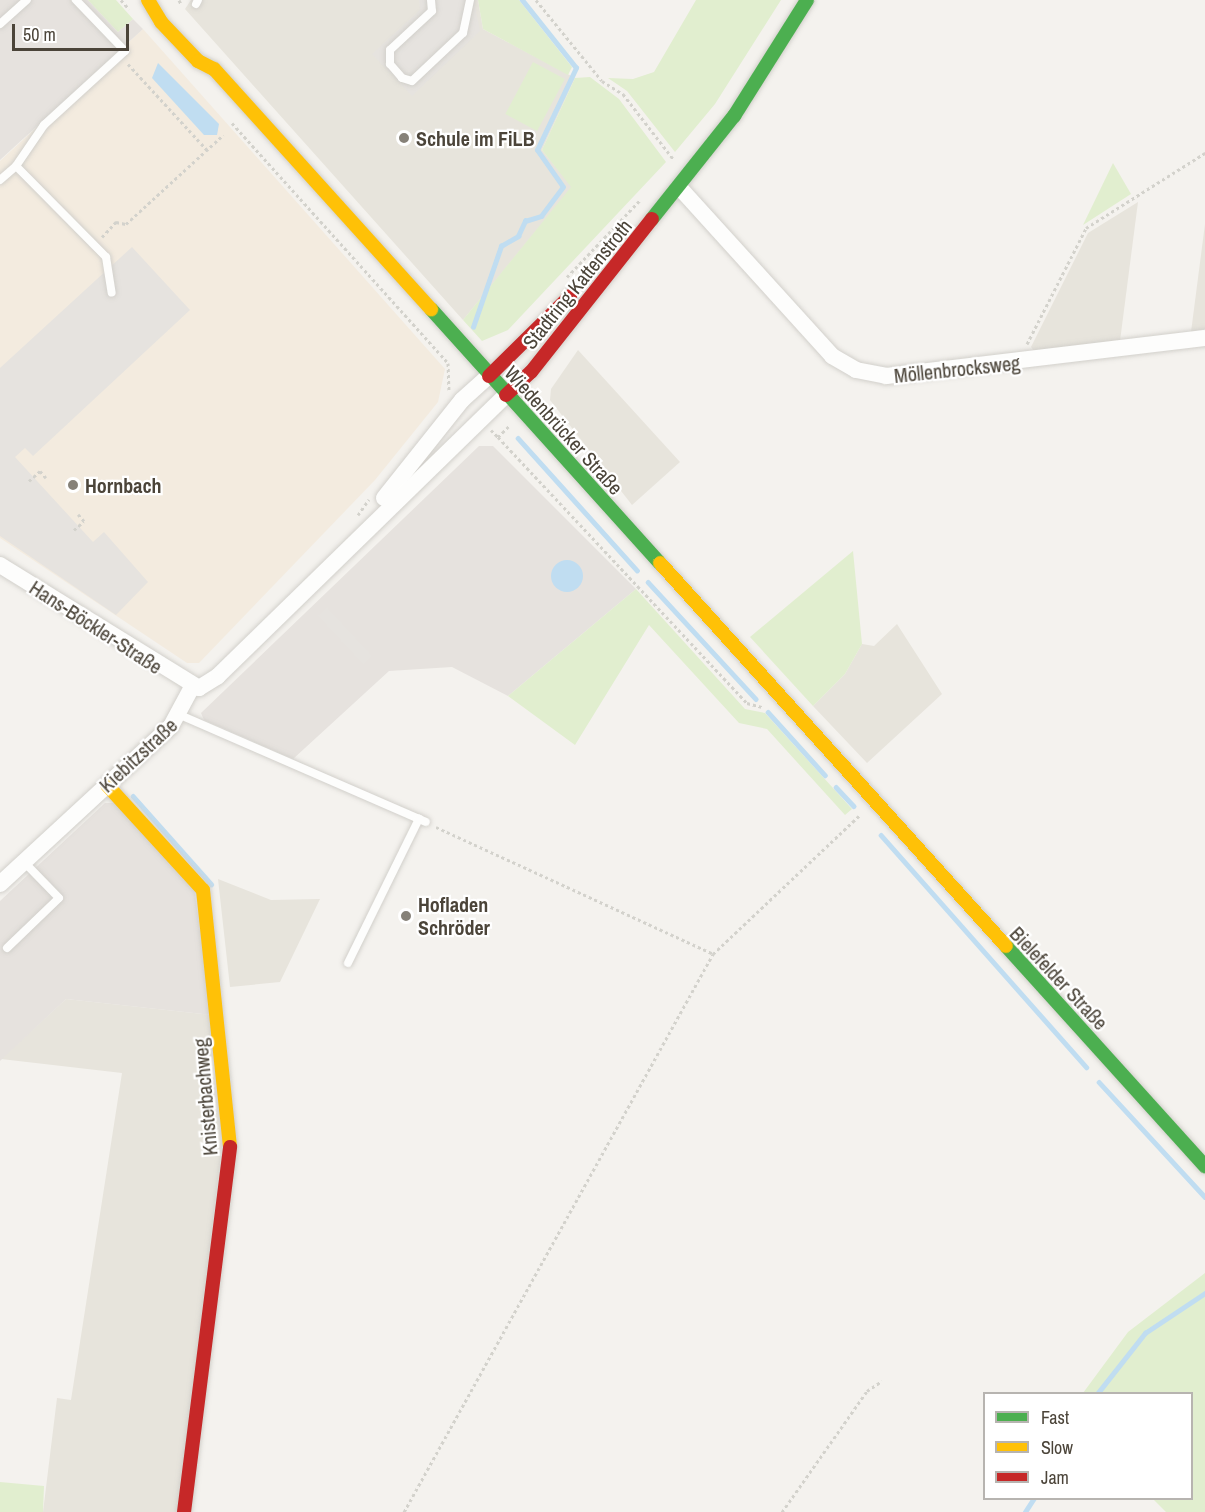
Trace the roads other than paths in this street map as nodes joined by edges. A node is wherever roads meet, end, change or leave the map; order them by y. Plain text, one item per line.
1 (27, 0) edge
2 (76, 0) edge
3 (148, 0) edge
4 (161, 0) edge
5 (431, 0) edge
6 (470, 0) edge
7 (807, 0) edge
8 (0, 24) edge
9 (214, 69) junction
10 (16, 166) junction
11 (0, 180) edge
12 (677, 191) junction
13 (112, 293) dead end
14 (1205, 338) edge
15 (489, 376) junction
16 (506, 395) junction
17 (343, 549) junction
18 (0, 565) edge
19 (192, 687) junction
20 (180, 715) junction
21 (107, 785) junction
22 (887, 815) joint
23 (24, 861) junction
24 (0, 884) edge
25 (7, 948) dead end
26 (348, 963) dead end
27 (1205, 1166) edge
28 (184, 1512) edge

1 - 8 lane
2 - 10 lane
3 - 9 main road, Wiedenbrücker Straße
4 - 9 main road, Wiedenbrücker Straße
5 - 6 lane
7 - 12 main road, Stadtring Kattenstroth
9 - 15 main road, Wiedenbrücker Straße
10 - 11 lane
10 - 13 lane
12 - 14 street, Möllenbrocksweg
12 - 15 main road, Stadtring Kattenstroth
12 - 16 main road, Stadtring Kattenstroth
15 - 16 main road, Wiedenbrücker Straße
15 - 17 street
16 - 17 street
16 - 22 main road, Wiedenbrücker Straße
17 - 19 street
18 - 19 street, Hans-Böckler-Straße
19 - 20 street, Kiebitzstraße
20 - 21 street, Kiebitzstraße
20 - 26 lane
21 - 23 street, Kiebitzstraße
21 - 28 main road, Knisterbachweg
22 - 27 main road, Bielefelder Straße
23 - 24 street, Kiebitzstraße
23 - 25 lane

